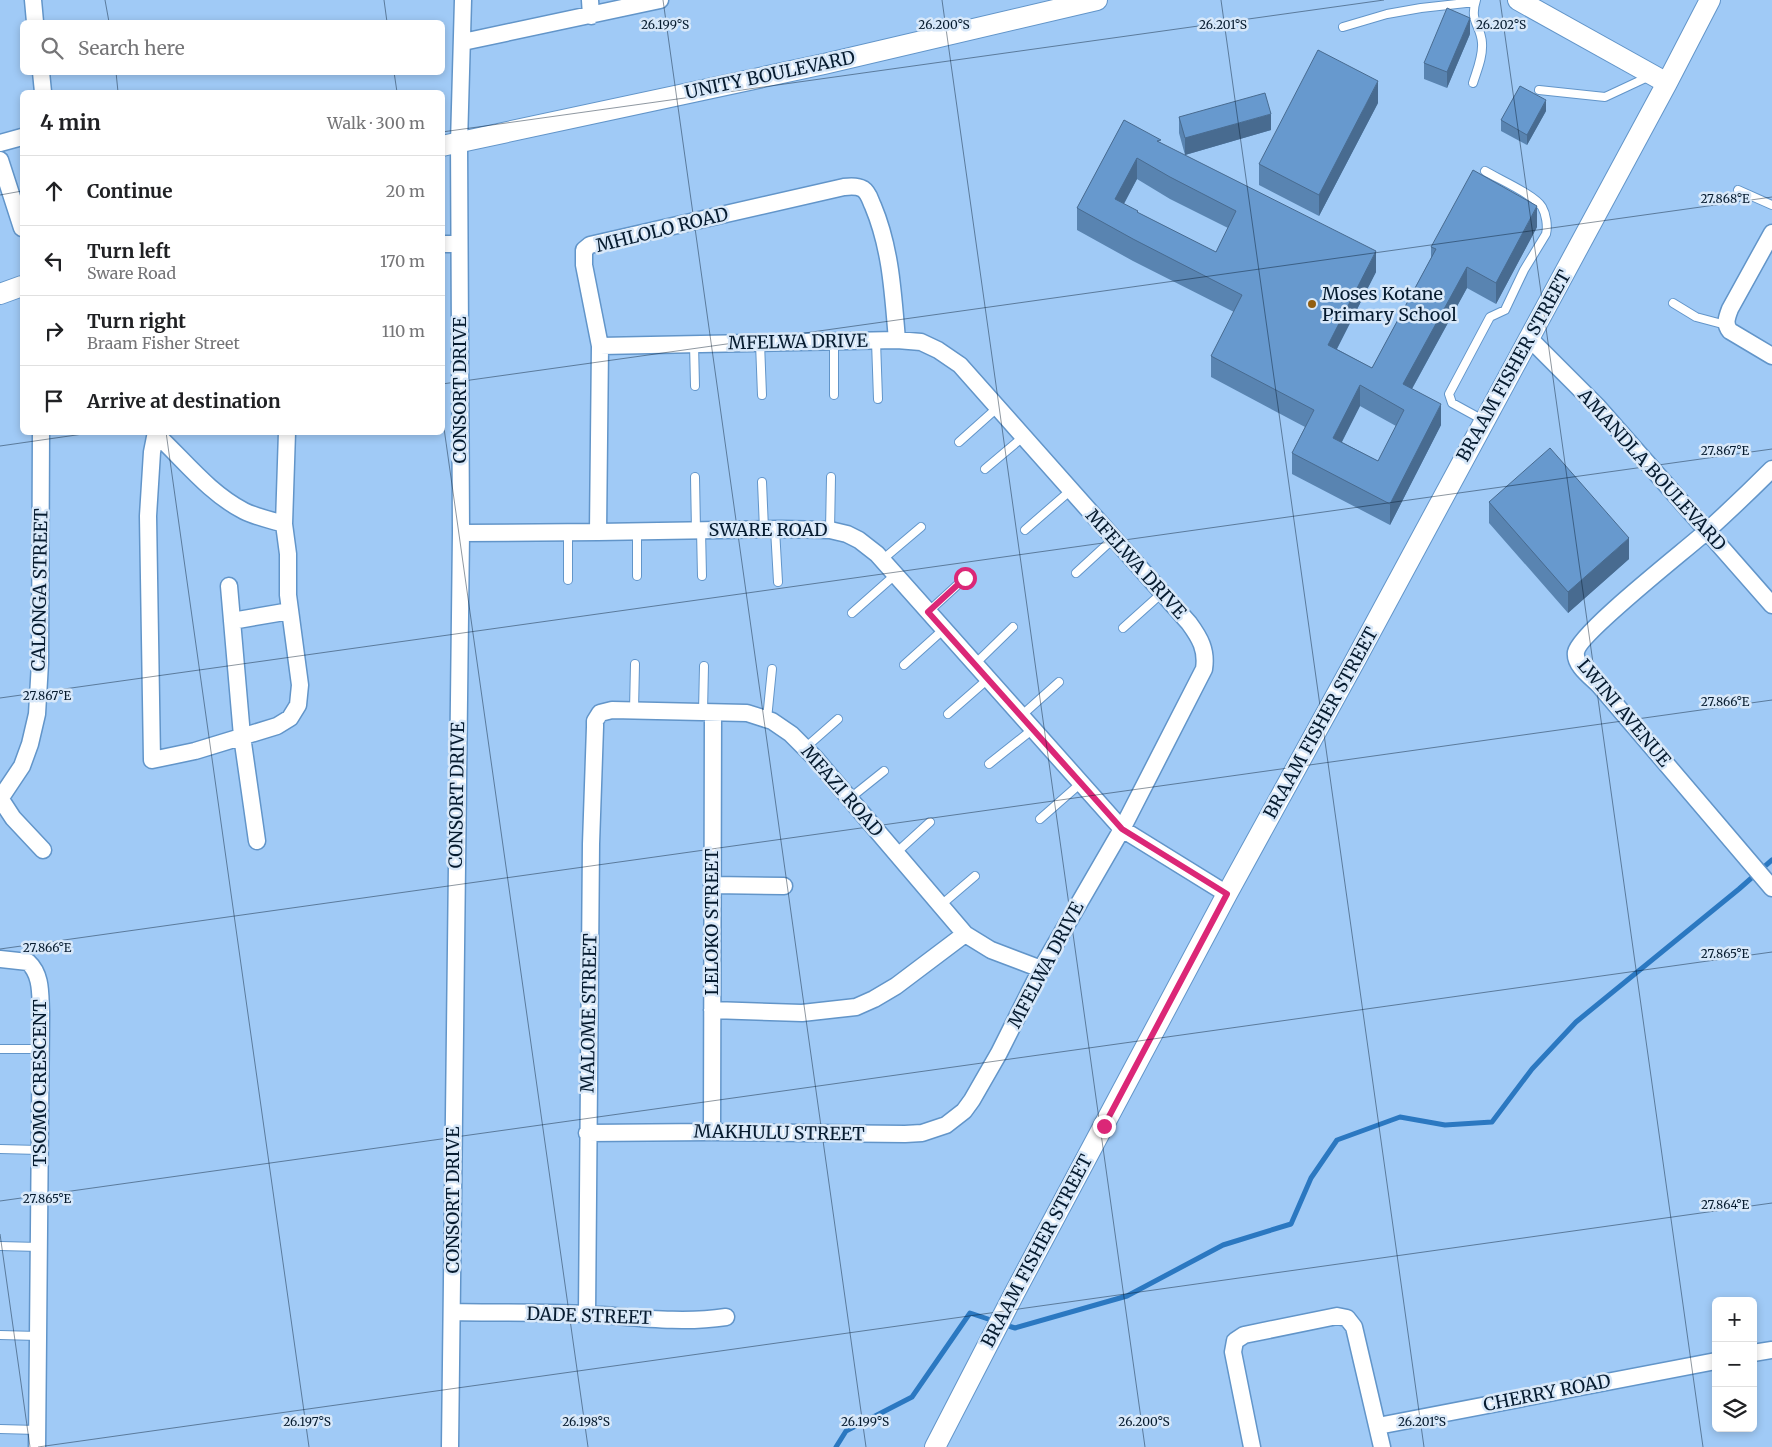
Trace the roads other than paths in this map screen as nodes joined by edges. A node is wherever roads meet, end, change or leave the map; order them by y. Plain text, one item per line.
1 (33, 0) edge
2 (463, 0) edge
3 (660, 0) edge
4 (1097, 0) edge
5 (1518, 0) edge
6 (1710, 0) edge
7 (1476, 1) edge
8 (590, 8) edge
9 (36, 20) edge
10 (1343, 27) dead end
11 (463, 42) junction
12 (41, 75) edge
13 (1660, 79) junction
14 (1473, 83) dead end
15 (43, 90) edge
16 (1539, 90) dead end
17 (20, 138) edge
18 (0, 143) edge
19 (451, 144) edge
20 (0, 160) edge
21 (1485, 172) dead end
22 (1738, 190) dead end
23 (1772, 205) edge
24 (20, 222) edge
25 (1772, 233) edge
26 (445, 244) edge
27 (459, 244) junction
28 (20, 287) edge
29 (0, 294) edge
30 (1673, 303) dead end
31 (1726, 325) junction
32 (1529, 338) junction
33 (897, 340) junction
34 (876, 341) junction
35 (834, 342) junction
36 (760, 343) junction
37 (694, 344) junction
38 (600, 346) junction
39 (1772, 356) edge
40 (695, 386) dead end
41 (762, 395) dead end
42 (834, 395) dead end
43 (878, 399) dead end
44 (997, 408) junction
45 (1485, 421) junction
46 (41, 435) edge
47 (156, 435) edge
48 (158, 435) edge
49 (287, 435) edge
50 (1023, 437) junction
51 (959, 442) dead end
52 (984, 469) dead end
53 (1772, 469) edge
54 (695, 477) dead end
55 (831, 478) dead end
56 (762, 482) dead end
57 (1070, 490) junction
58 (284, 524) junction
59 (921, 526) dead end
60 (770, 529) junction
61 (699, 530) junction
62 (830, 530) junction
63 (1026, 530) dead end
64 (1708, 530) junction
65 (637, 531) junction
66 (568, 532) junction
67 (598, 532) junction
68 (460, 533) junction
69 (1113, 539) junction
70 (882, 560) junction
71 (1076, 573) dead end
72 (895, 575) junction
73 (637, 576) dead end
74 (702, 576) dead end
75 (965, 578) dead end
76 (568, 580) dead end
77 (778, 582) dead end
78 (229, 586) dead end
79 (1162, 593) junction
80 (1772, 605) edge
81 (290, 611) junction
82 (928, 612) junction
83 (852, 613) dead end
84 (232, 621) junction
85 (1013, 627) dead end
86 (1123, 628) dead end
87 (944, 629) junction
88 (634, 664) dead end
89 (975, 664) junction
90 (904, 665) dead end
91 (704, 666) dead end
92 (772, 669) dead end
93 (988, 679) junction
94 (1059, 682) dead end
95 (634, 710) junction
96 (600, 713) joint
97 (708, 713) junction
98 (948, 714) dead end
99 (1021, 716) junction
100 (838, 718) dead end
101 (767, 719) junction
102 (1033, 729) junction
103 (242, 736) junction
104 (805, 748) junction
105 (989, 764) dead end
106 (884, 771) dead end
107 (1081, 782) junction
108 (0, 799) edge
109 (849, 799) junction
110 (1040, 819) dead end
111 (930, 822) dead end
112 (1122, 829) junction
113 (257, 841) dead end
114 (43, 850) dead end
115 (896, 853) junction
116 (975, 876) dead end
117 (712, 885) junction
118 (784, 886) dead end
119 (1770, 886) edge
120 (1227, 894) junction
121 (941, 905) junction
122 (965, 934) junction
123 (0, 960) edge
124 (1041, 969) junction
125 (712, 1010) junction
126 (0, 1049) edge
127 (41, 1049) junction
128 (964, 1111) joint
129 (712, 1132) junction
130 (587, 1133) junction
131 (0, 1150) edge
132 (40, 1150) junction
133 (0, 1246) edge
134 (39, 1247) junction
135 (452, 1312) junction
136 (587, 1314) junction
137 (726, 1317) dead end
138 (0, 1336) edge
139 (38, 1336) junction
140 (1772, 1350) edge
141 (1757, 1352) edge
142 (1712, 1362) edge
143 (1378, 1426) junction
144 (0, 1429) edge
145 (37, 1430) junction
146 (37, 1447) edge
147 (450, 1447) edge
148 (935, 1447) edge
149 (1251, 1447) edge
150 (1382, 1447) edge

1 - 9 street
2 - 11 street, CONSORT DRIVE
3 - 8 street
4 - 19 street, UNITY BOULEVARD
5 - 13 street
6 - 13 street, BRAAM FISHER STREET
7 - 10 lane
7 - 14 lane
8 - 11 street
11 - 19 street, CONSORT DRIVE
12 - 15 street
13 - 16 lane
13 - 32 street, BRAAM FISHER STREET
17 - 18 street
19 - 27 street, CONSORT DRIVE
20 - 24 street
21 - 45 lane
22 - 23 lane
25 - 31 street
26 - 27 street
27 - 68 street, CONSORT DRIVE
28 - 29 street
30 - 31 lane
31 - 39 street
32 - 45 street, BRAAM FISHER STREET
32 - 64 street, AMANDLA BOULEVARD
33 - 34 street, MFELWA DRIVE
33 - 38 street, MHLOLO ROAD
33 - 44 street, MFELWA DRIVE
34 - 35 street, MFELWA DRIVE
34 - 43 lane
35 - 36 street, MFELWA DRIVE
35 - 42 lane
36 - 37 street, MFELWA DRIVE
36 - 41 lane
37 - 38 street, MFELWA DRIVE
37 - 40 lane
38 - 67 street, MHLOLO ROAD
44 - 50 street, MFELWA DRIVE
44 - 51 lane
45 - 120 street, BRAAM FISHER STREET
46 - 108 street, CALONGA STREET
47 - 103 street
48 - 58 street
49 - 58 street
50 - 52 lane
50 - 57 street, MFELWA DRIVE
53 - 64 street
54 - 61 lane
55 - 62 lane
56 - 60 lane
57 - 63 lane
57 - 69 street, MFELWA DRIVE
58 - 81 street
59 - 70 lane
60 - 61 street, SWARE ROAD
60 - 62 street, SWARE ROAD
60 - 77 lane
61 - 65 street, SWARE ROAD
61 - 74 lane
62 - 70 street, SWARE ROAD
64 - 80 street, AMANDLA BOULEVARD
64 - 119 street, LWINI AVENUE
65 - 67 street, SWARE ROAD
65 - 73 lane
66 - 67 street, SWARE ROAD
66 - 68 street, SWARE ROAD
66 - 76 lane
68 - 135 street, CONSORT DRIVE
69 - 71 lane
69 - 79 street, MFELWA DRIVE
70 - 72 street, SWARE ROAD
72 - 82 street, SWARE ROAD
72 - 83 lane
75 - 82 lane
78 - 84 street
79 - 86 lane
79 - 112 street, MFELWA DRIVE
81 - 84 street
81 - 103 street
82 - 87 street, SWARE ROAD
84 - 103 street
85 - 89 lane
87 - 89 street, SWARE ROAD
87 - 90 lane
88 - 95 lane
89 - 93 street, SWARE ROAD
91 - 97 lane
92 - 101 lane
93 - 98 lane
93 - 99 street, SWARE ROAD
94 - 99 lane
95 - 96 street, MFAZI ROAD
95 - 97 street, MFAZI ROAD
96 - 130 street, MALOME STREET
97 - 101 street, MFAZI ROAD
97 - 117 street, LELOKO STREET
99 - 102 street, SWARE ROAD
100 - 104 lane
101 - 104 street, MFAZI ROAD
102 - 105 lane
102 - 107 street, SWARE ROAD
103 - 113 street
104 - 109 street, MFAZI ROAD
106 - 109 lane
107 - 110 lane
107 - 112 street, SWARE ROAD
108 - 114 street
109 - 115 street, MFAZI ROAD
111 - 115 lane
112 - 120 street, SWARE ROAD
112 - 124 street, MFELWA DRIVE
115 - 121 street, MFAZI ROAD
116 - 121 lane
117 - 118 street
117 - 125 street, LELOKO STREET
120 - 148 street, BRAAM FISHER STREET
121 - 122 street, MFAZI ROAD
122 - 124 street, MFAZI ROAD
122 - 125 street
123 - 127 street, TSOMO CRESCENT
124 - 128 street, MFELWA DRIVE
125 - 129 street, LELOKO STREET
126 - 127 lane
127 - 132 street, TSOMO CRESCENT
128 - 129 street, MAKHULU STREET
129 - 130 street, MAKHULU STREET
130 - 136 street, MALOME STREET
131 - 132 lane
132 - 134 street, TSOMO CRESCENT
133 - 134 lane
134 - 139 street, TSOMO CRESCENT
135 - 136 street, DADE STREET
135 - 147 street, CONSORT DRIVE
136 - 137 street, DADE STREET
138 - 139 lane
139 - 145 street, TSOMO CRESCENT
140 - 141 street
142 - 143 street, CHERRY ROAD
143 - 149 street
143 - 150 street
144 - 145 lane
145 - 146 street, TSOMO CRESCENT

